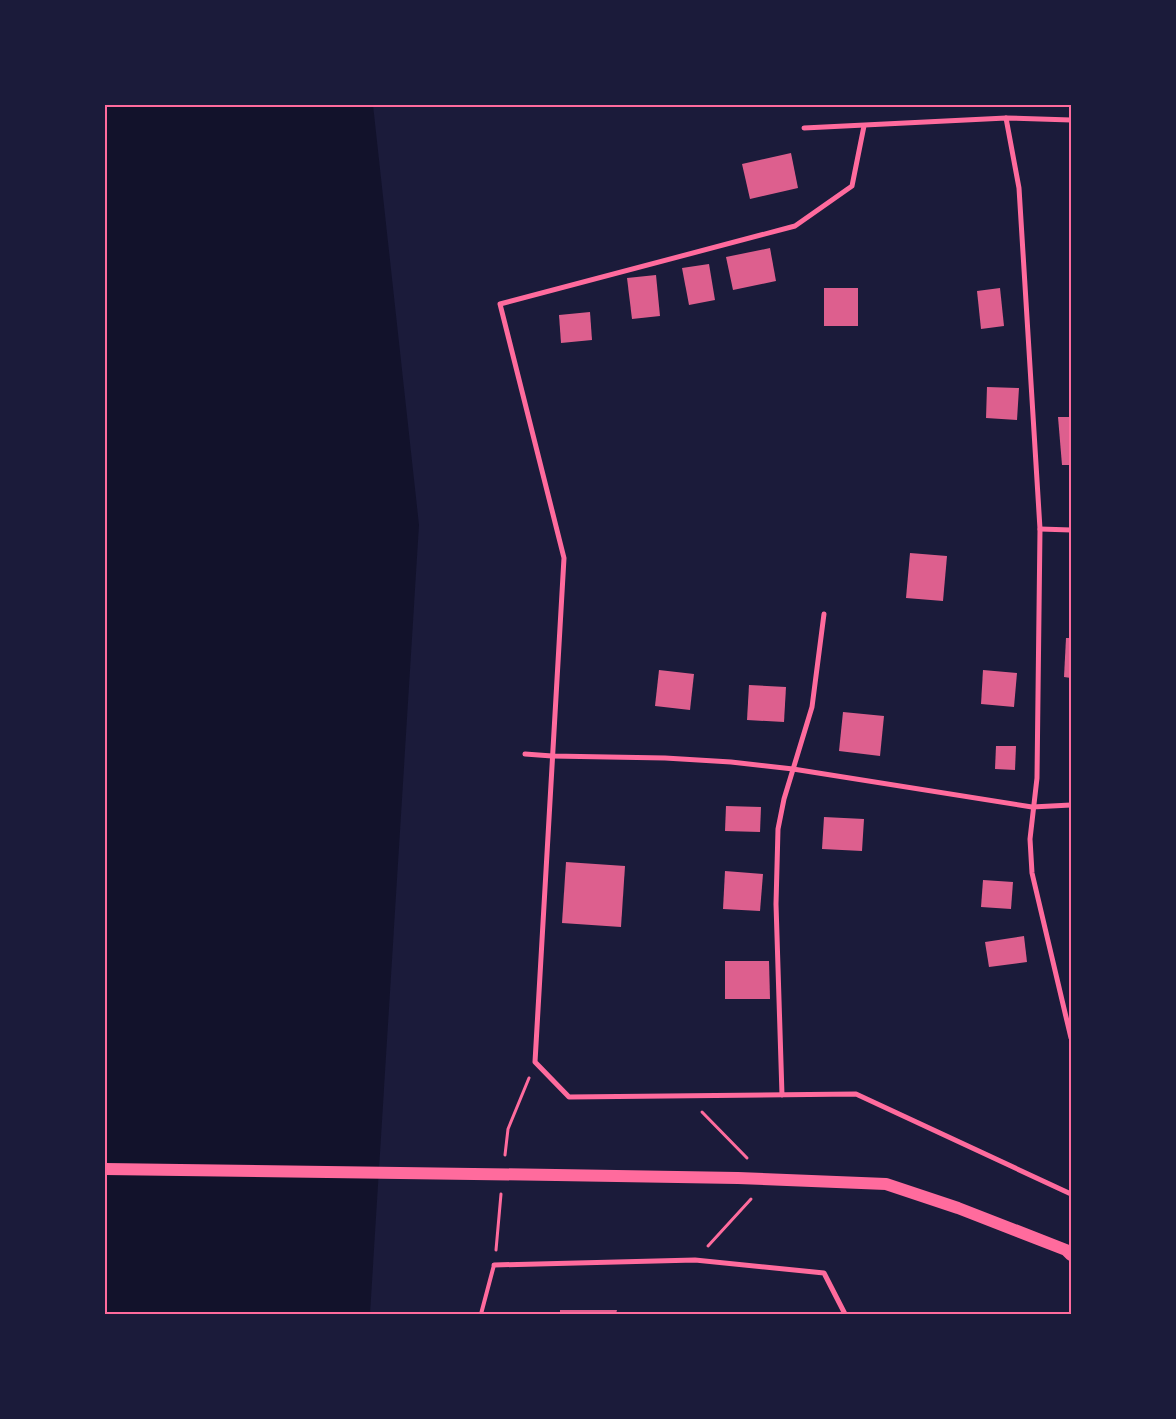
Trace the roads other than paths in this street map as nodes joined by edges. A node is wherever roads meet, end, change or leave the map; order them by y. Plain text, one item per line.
1 (1006, 118) junction
2 (1071, 120) edge
3 (864, 126) junction
4 (804, 128) dead end
5 (1040, 529) junction
6 (1071, 530) edge
7 (824, 614) dead end
8 (525, 754) dead end
9 (552, 756) junction
10 (793, 769) junction
11 (1071, 805) edge
12 (1032, 807) junction
13 (1071, 1038) edge
14 (782, 1095) junction
15 (105, 1170) edge
16 (1071, 1194) edge
17 (1071, 1255) edge
18 (494, 1265) joint
19 (481, 1314) edge
20 (845, 1314) edge

1 - 2 street
1 - 3 street
1 - 5 street
3 - 4 street
3 - 9 street
5 - 6 street
5 - 12 street
7 - 10 street
8 - 9 street
9 - 10 street
9 - 14 street
10 - 12 street
10 - 14 street
11 - 12 street
12 - 13 street
14 - 16 street
15 - 17 main road
18 - 19 lane
18 - 20 street

